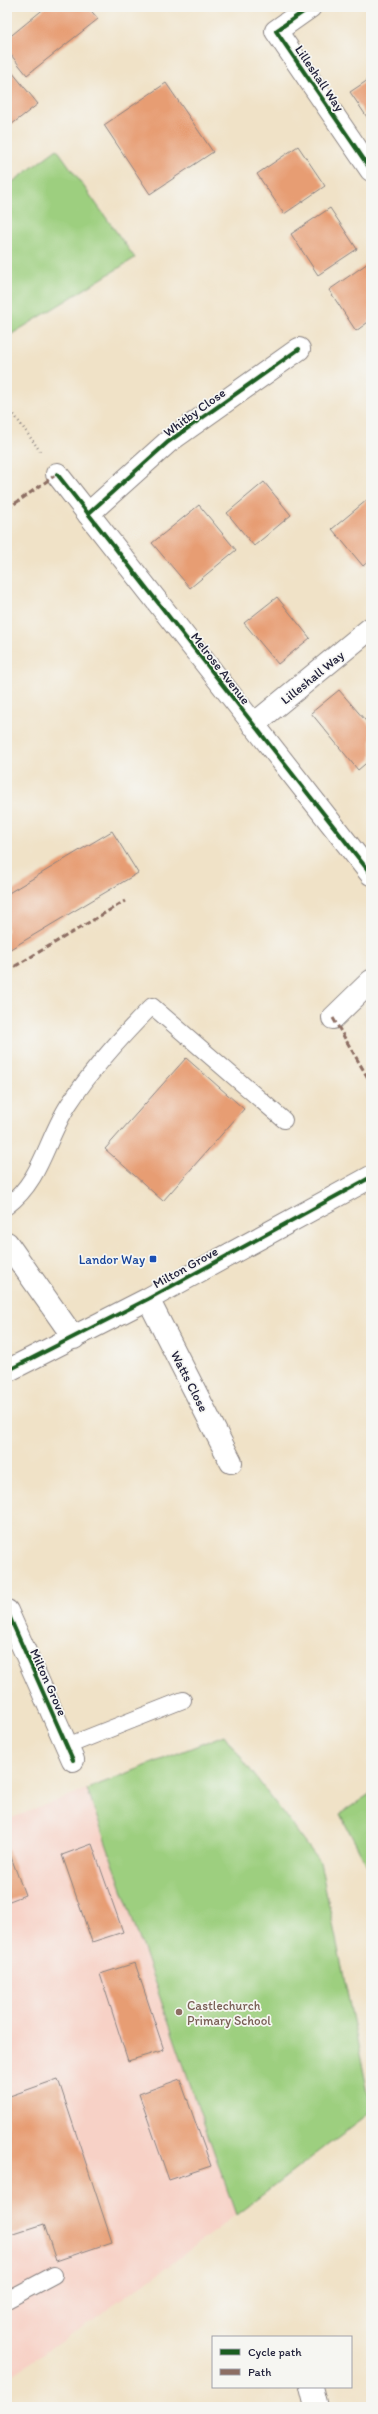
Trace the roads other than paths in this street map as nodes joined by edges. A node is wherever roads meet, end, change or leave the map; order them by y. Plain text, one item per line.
1 (310, 7) edge
2 (371, 170) edge
3 (299, 349) dead end
4 (57, 474) road end
5 (88, 514) junction
6 (371, 628) edge
7 (253, 725) junction
8 (371, 874) edge
9 (371, 981) edge
10 (333, 1018) dead end
11 (284, 1120) dead end
12 (371, 1178) edge
13 (7, 1206) edge
14 (7, 1243) edge
15 (148, 1299) junction
16 (74, 1338) junction
17 (7, 1371) edge
18 (231, 1462) dead end
19 (7, 1611) edge
20 (183, 1700) dead end
21 (70, 1753) joint
22 (54, 2275) dead end
23 (7, 2300) edge
24 (311, 2388) edge
25 (316, 2407) edge

1 - 2 street, Lilleshall Way
3 - 5 street, Whitby Close
4 - 5 street, Melrose Avenue
5 - 7 street, Melrose Avenue
6 - 7 street, Lilleshall Way
7 - 8 street, Melrose Avenue
9 - 10 street
11 - 13 lane
12 - 15 street, Milton Grove
14 - 16 street
15 - 16 street, Milton Grove
15 - 18 street, Watts Close
16 - 17 street, Milton Grove
19 - 21 street, Milton Grove
20 - 21 lane
22 - 23 lane
24 - 25 street

